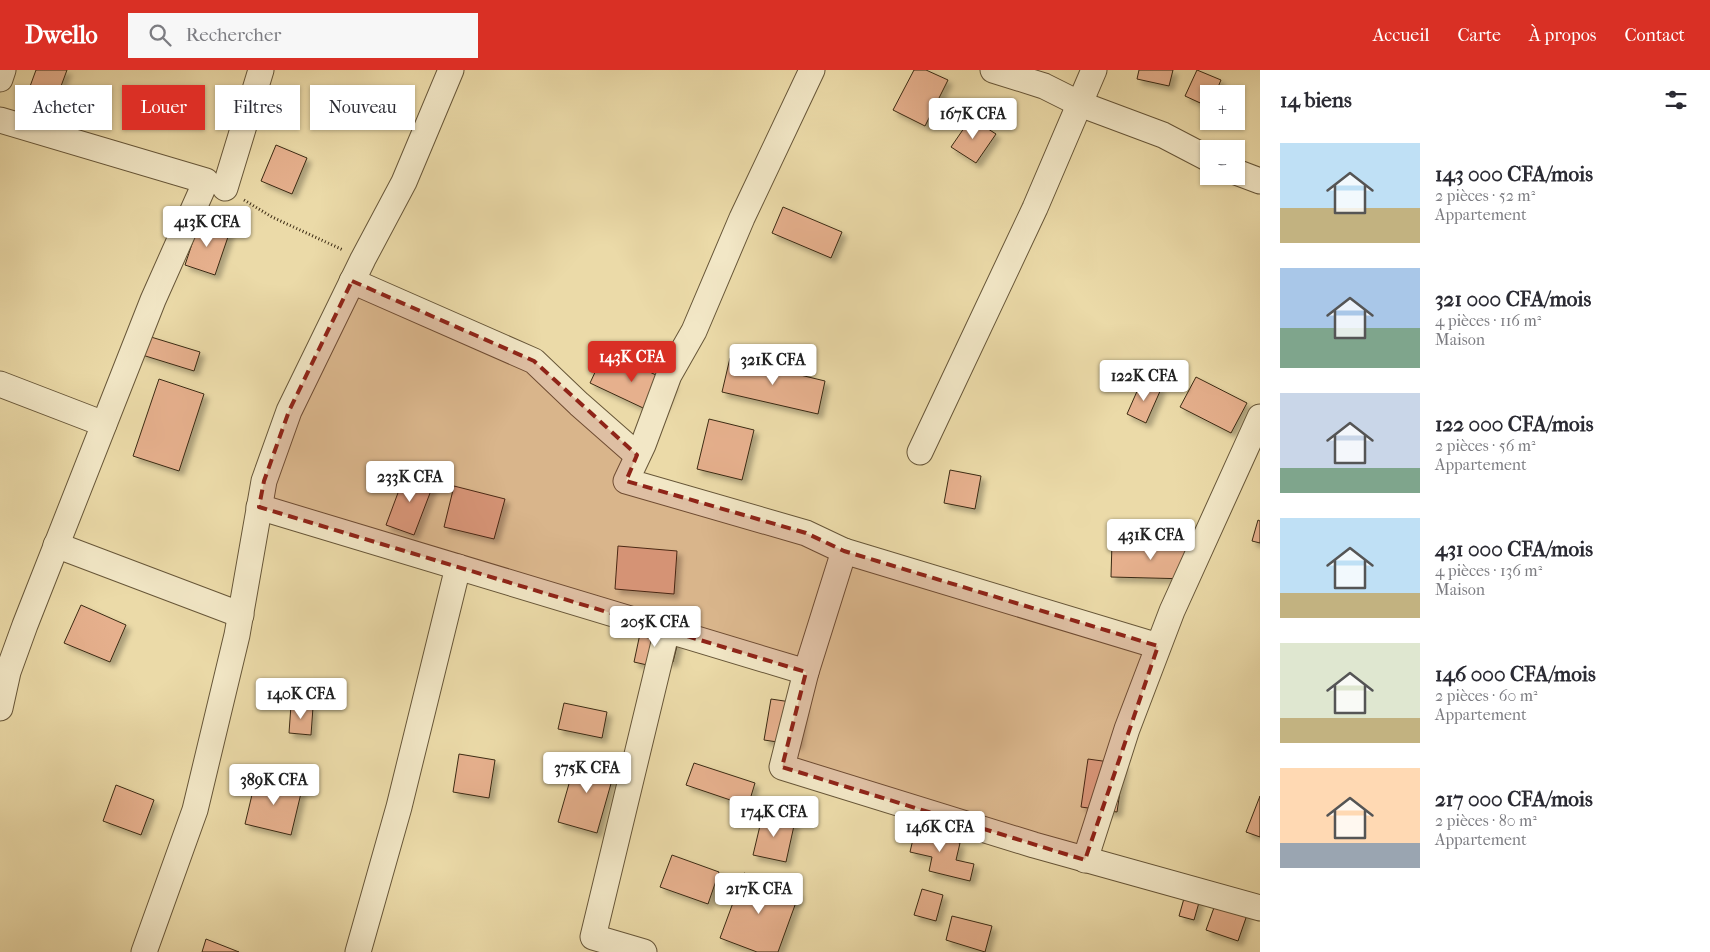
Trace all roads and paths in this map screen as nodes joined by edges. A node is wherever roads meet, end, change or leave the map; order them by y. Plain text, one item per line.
1 (3, 70) edge
2 (260, 70) edge
3 (451, 70) edge
4 (812, 70) edge
5 (993, 70) edge
6 (1094, 70) edge
7 (0, 79) edge
8 (1080, 104) junction
9 (0, 120) edge
10 (1200, 154) edge
11 (1245, 175) edge
12 (1260, 181) edge
13 (225, 188) joint
14 (357, 270) junction
15 (0, 384) edge
16 (1260, 417) edge
17 (104, 424) junction
18 (920, 452) dead end
19 (637, 455) junction
20 (260, 507) junction
21 (56, 545) junction
22 (844, 551) junction
23 (458, 567) junction
24 (241, 615) junction
25 (667, 630) junction
26 (1158, 646) junction
27 (806, 672) junction
28 (0, 708) edge
29 (1085, 860) junction
30 (1260, 908) edge
31 (144, 952) edge
32 (358, 952) edge
33 (644, 952) edge

1 - 7 street
2 - 13 street
3 - 14 street
4 - 19 street
5 - 8 street
6 - 8 street
8 - 10 street
8 - 18 street
9 - 17 street
11 - 12 street
13 - 14 path
14 - 19 street
14 - 20 street
15 - 17 street
16 - 26 street
17 - 21 street
19 - 22 street
20 - 23 street
20 - 24 street
21 - 24 street
21 - 28 street
22 - 26 street
22 - 27 street
23 - 25 street
23 - 32 street
24 - 31 street
25 - 27 street
25 - 33 street
26 - 29 street
27 - 29 street
29 - 30 street

